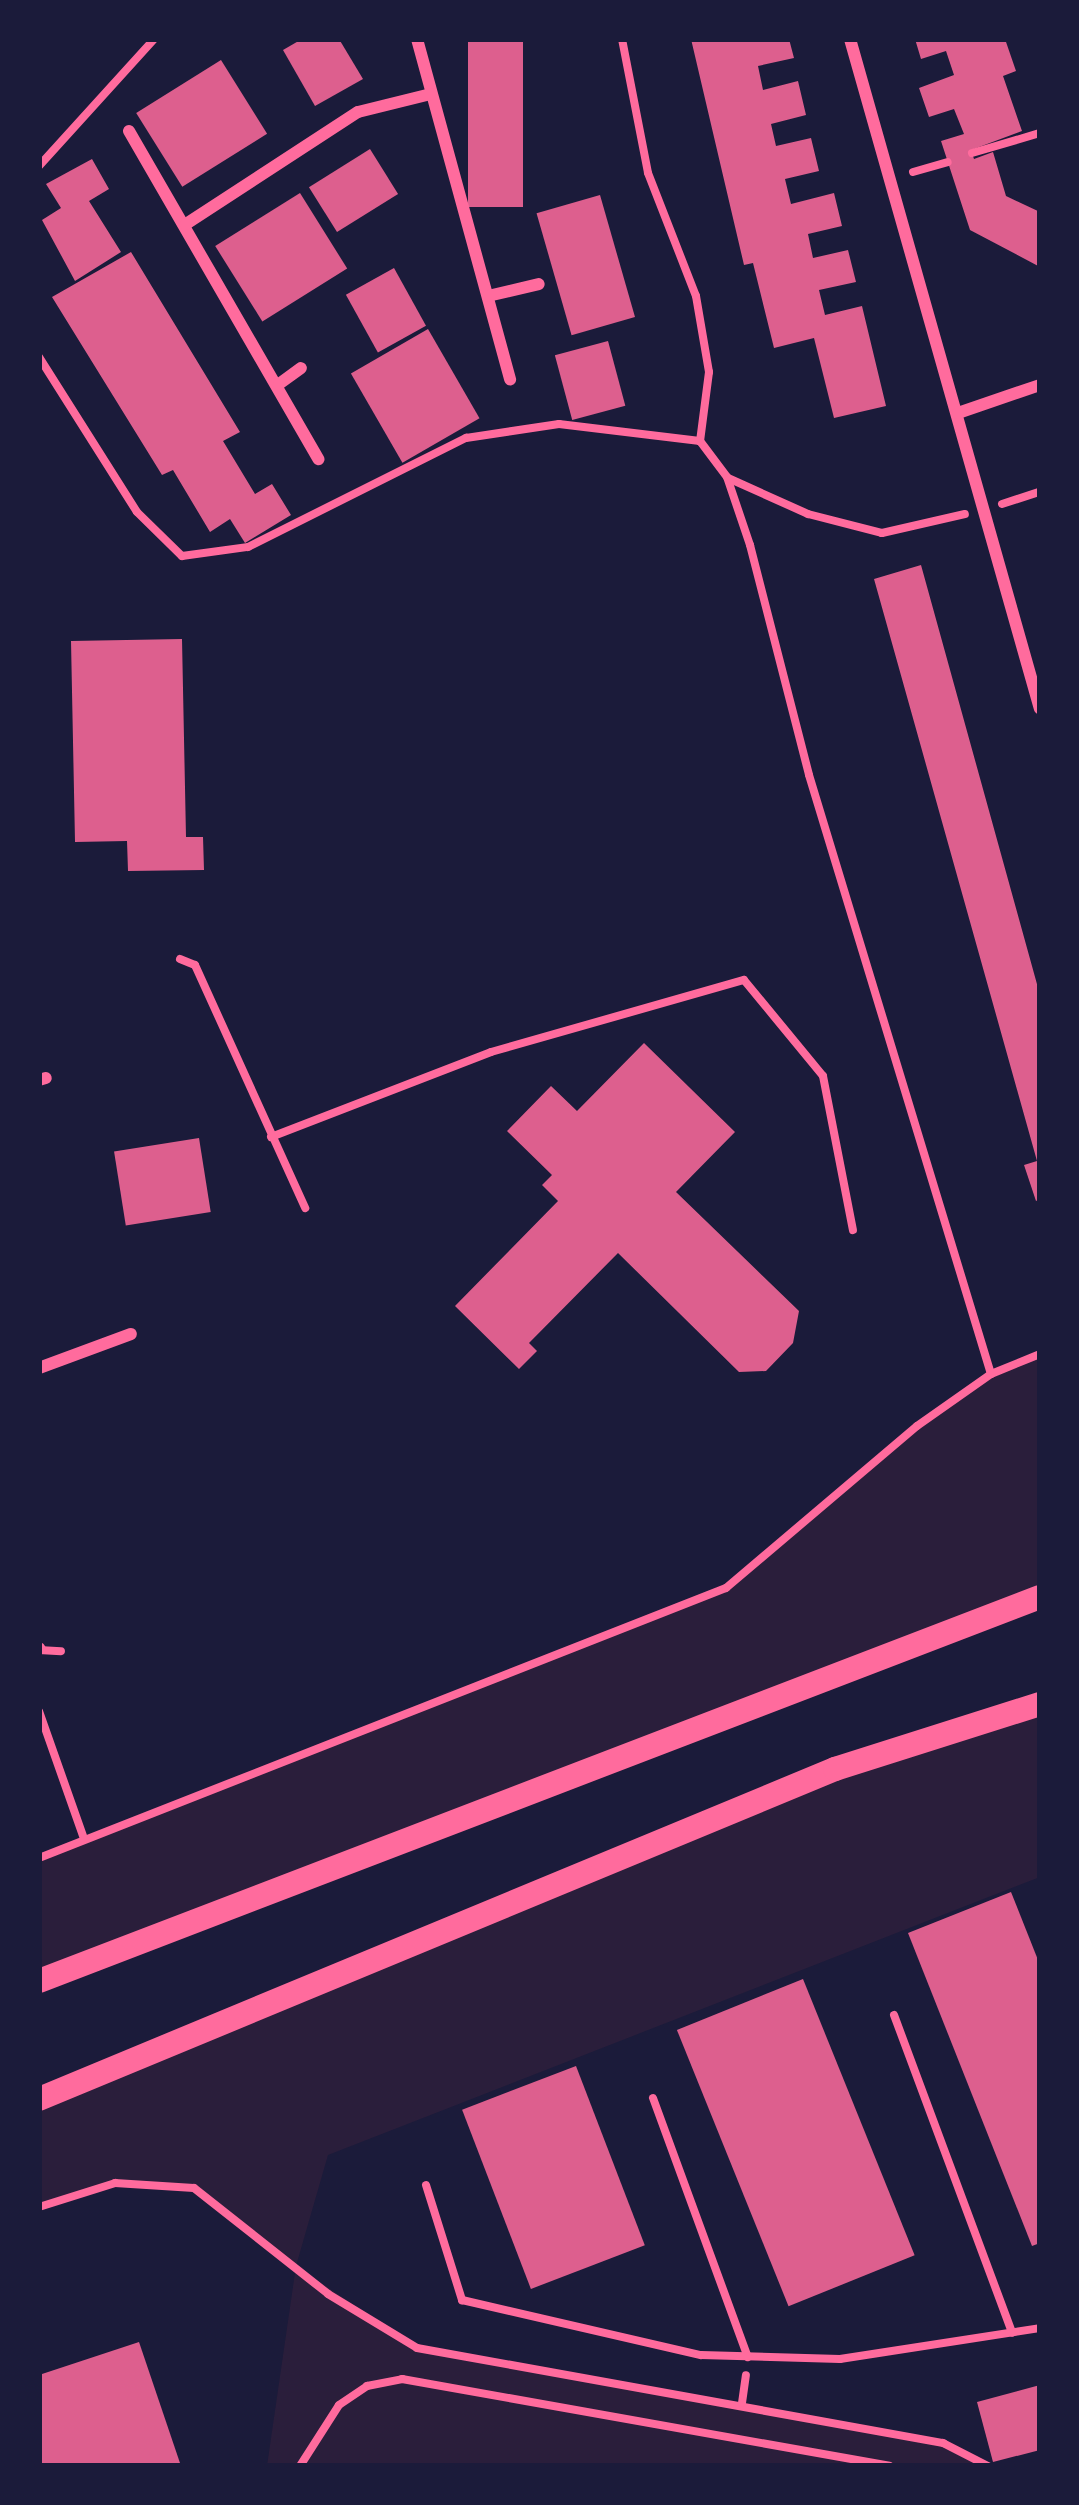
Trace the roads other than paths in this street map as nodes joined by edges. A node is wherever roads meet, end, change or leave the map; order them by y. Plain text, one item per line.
1 (417, 39) edge
2 (850, 39) edge
3 (431, 94) junction
4 (129, 131) dead end
5 (185, 224) junction
6 (539, 284) dead end
7 (488, 296) junction
8 (301, 368) dead end
9 (510, 380) dead end
10 (279, 384) junction
11 (1040, 385) edge
12 (958, 413) junction
13 (318, 459) dead end
14 (1040, 709) edge
15 (180, 959) dead end
16 (272, 1137) junction
17 (305, 1208) dead end
18 (853, 1230) dead end
19 (130, 1334) dead end
20 (39, 1368) edge
21 (1040, 1597) edge
22 (39, 1649) edge
23 (62, 1651) dead end
24 (1040, 1703) edge
25 (39, 1982) edge
26 (894, 2014) dead end
27 (652, 2098) dead end
28 (39, 2099) edge
29 (426, 2185) dead end
30 (1040, 2328) edge
31 (1012, 2333) junction
32 (748, 2356) junction

1 - 3 street
2 - 12 street
3 - 5 street
3 - 7 street
4 - 5 street
5 - 10 street
6 - 7 street
7 - 9 street
8 - 10 street
10 - 13 street
11 - 12 street
12 - 14 street
15 - 16 lane
16 - 17 lane
16 - 18 lane
19 - 20 street
21 - 25 main road
22 - 23 lane
24 - 28 main road
26 - 31 lane
27 - 32 lane
29 - 32 lane
30 - 31 lane
31 - 32 lane

